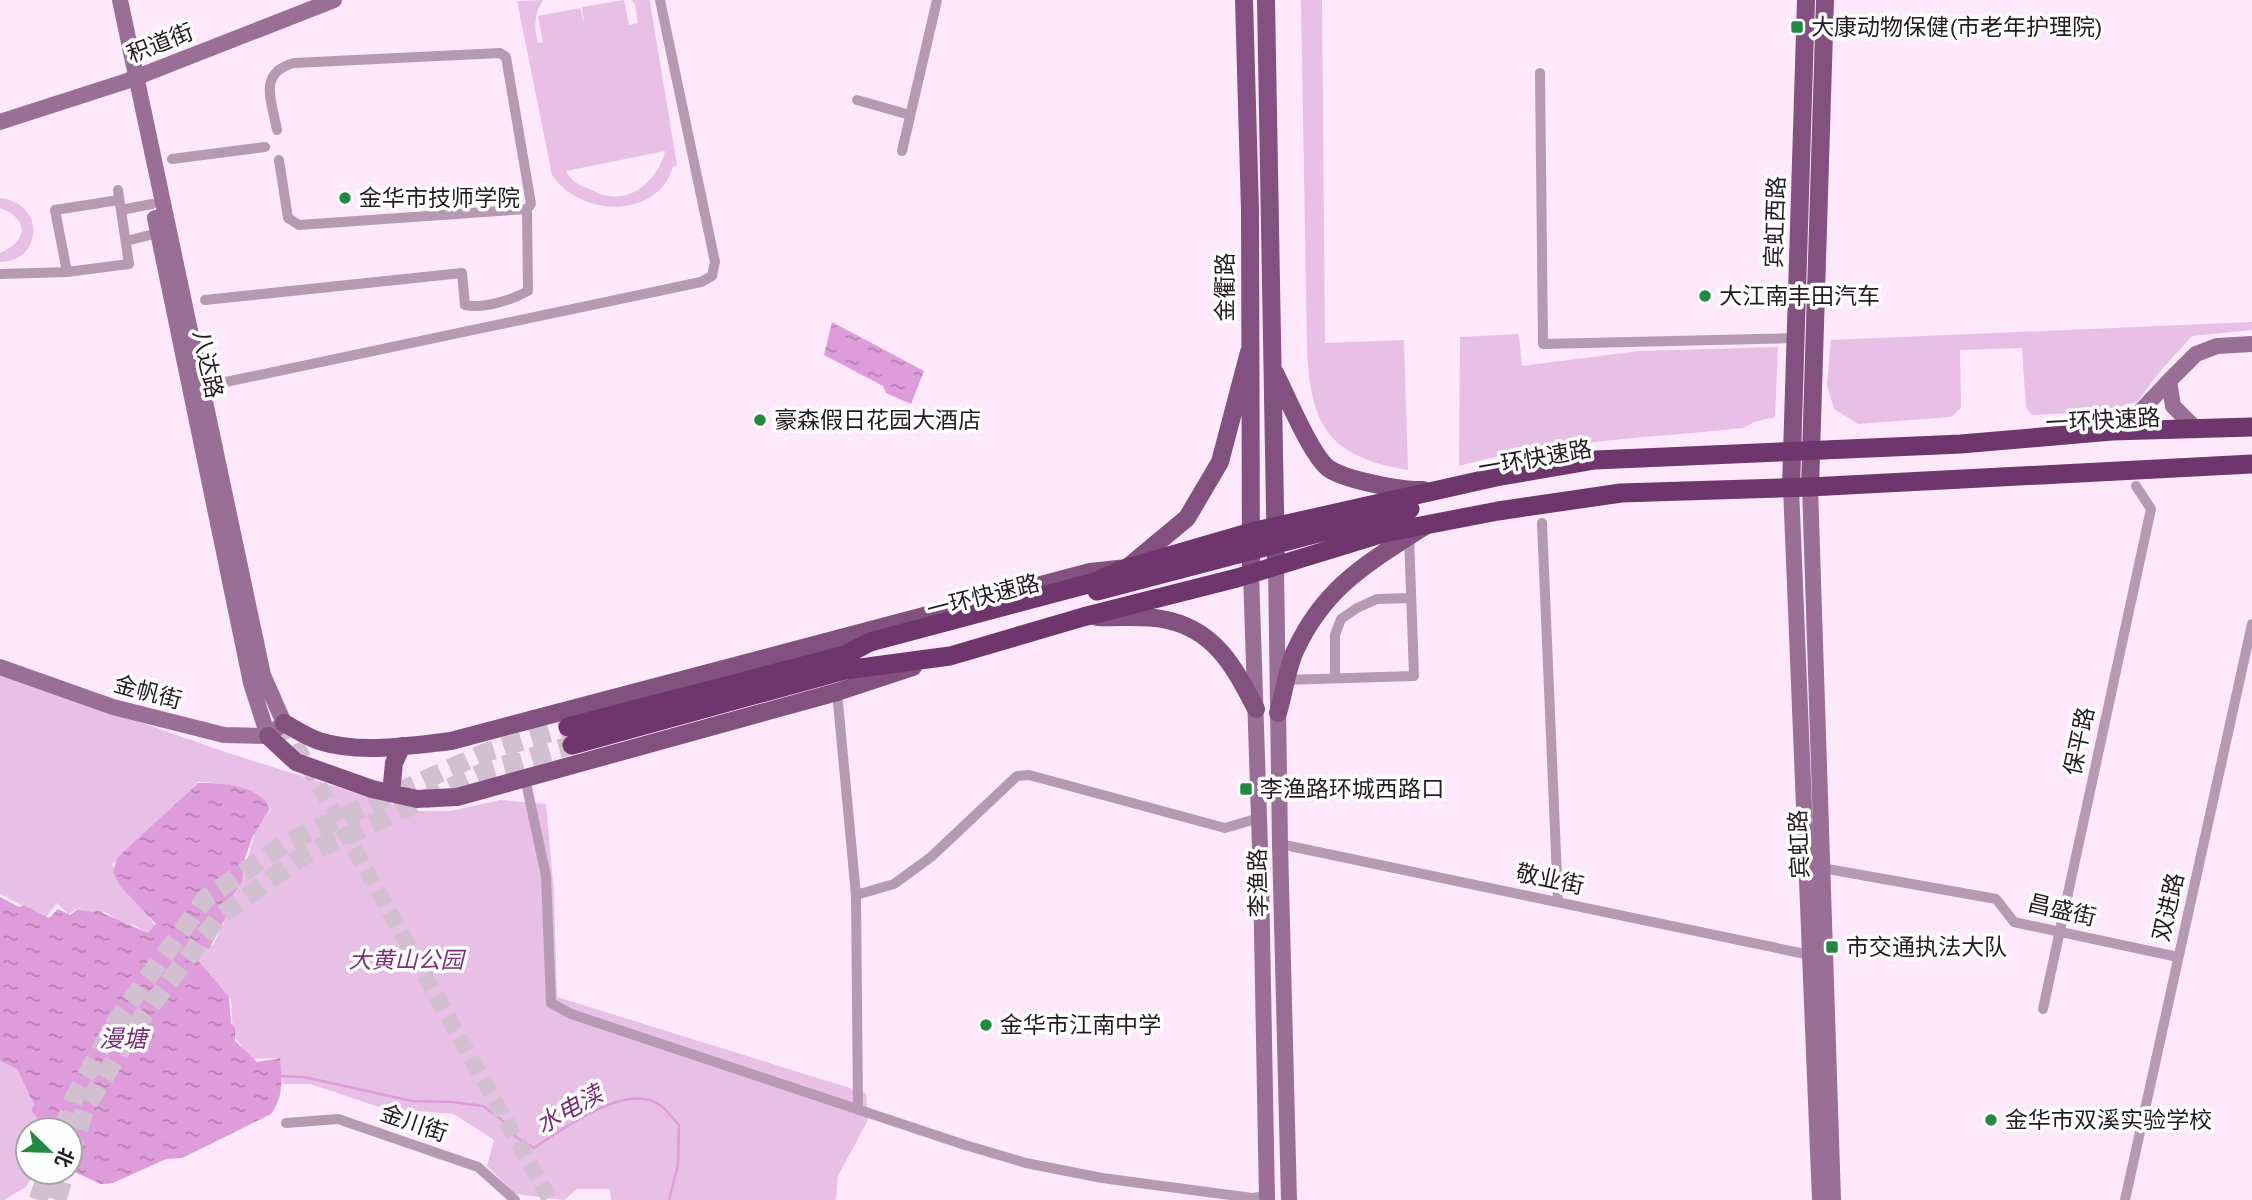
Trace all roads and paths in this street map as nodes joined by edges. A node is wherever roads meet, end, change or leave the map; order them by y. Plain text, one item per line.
1 (109, 0) edge
2 (120, 0) edge
3 (334, 0) edge
4 (660, 0) edge
5 (937, 0) edge
6 (1244, 0) edge
7 (1266, 0) edge
8 (1805, 0) edge
9 (1825, 0) edge
10 (1540, 73) dead end
11 (131, 79) junction
12 (857, 100) dead end
13 (910, 115) junction
14 (0, 122) edge
15 (277, 130) dead end
16 (265, 147) dead end
17 (902, 151) dead end
18 (172, 159) dead end
19 (279, 160) dead end
20 (119, 200) junction
21 (152, 204) junction
22 (527, 209) junction
23 (158, 233) junction
24 (126, 241) junction
25 (67, 272) junction
26 (0, 274) edge
27 (205, 300) dead end
28 (1796, 338) junction
29 (2252, 344) edge
30 (1249, 352) junction
31 (1273, 368) junction
32 (2169, 381) junction
33 (202, 387) junction
34 (2252, 427) edge
35 (2195, 428) junction
36 (2112, 431) junction
37 (2252, 436) edge
38 (2226, 446) junction
39 (1801, 451) junction
40 (2252, 453) edge
41 (2252, 464) edge
42 (2136, 486) dead end
43 (1800, 487) junction
44 (1440, 489) junction
45 (1542, 523) dead end
46 (1427, 525) junction
47 (1275, 527) junction
48 (1251, 532) junction
49 (1409, 536) junction
50 (1276, 565) junction
51 (1127, 568) junction
52 (1251, 573) junction
53 (1411, 598) junction
54 (1083, 617) junction
55 (2252, 624) edge
56 (950, 656) junction
57 (845, 662) junction
58 (0, 667) edge
59 (1335, 678) junction
60 (1283, 680) junction
61 (837, 692) junction
62 (1256, 709) junction
63 (1279, 713) joint
64 (284, 723) junction
65 (268, 736) junction
66 (570, 736) tunnel mouth
67 (402, 746) junction
68 (525, 778) junction
69 (391, 793) junction
70 (1259, 818) junction
71 (1280, 844) junction
72 (1822, 868) junction
73 (856, 895) junction
74 (1558, 902) junction
75 (2060, 932) junction
76 (1811, 955) junction
77 (2178, 957) junction
78 (2043, 1009) dead end
79 (858, 1110) junction
80 (286, 1123) dead end
81 (1267, 1198) edge
82 (516, 1200) edge
83 (1292, 1200) edge
84 (1820, 1200) edge
85 (1833, 1200) edge
86 (2125, 1200) edge

1 - 11 main road, 八达路
2 - 11 main road
3 - 11 main road, 积道街
4 - 33 street
5 - 13 street
6 - 30 main road, 金衢路
7 - 31 main road, 金衢路
8 - 28 main road, 宾虹西路
9 - 39 main road, 宾虹西路
10 - 28 street
11 - 14 main road, 积道街
11 - 21 main road, 八达路
11 - 33 main road
12 - 13 street
13 - 17 street
15 - 22 street
16 - 18 street
19 - 22 street
20 - 21 street
20 - 24 street
20 - 25 street
21 - 23 main road, 八达路
22 - 27 street
23 - 24 street
23 - 65 main road, 八达路
24 - 25 street
25 - 26 street
28 - 39 main road, 宾虹西路
29 - 32 main road
30 - 48 main road, 金衢路
30 - 51 main road
31 - 44 main road
31 - 47 main road, 金衢路
32 - 35 main road
32 - 36 main road
33 - 64 main road
34 - 35 highway
35 - 36 highway
36 - 39 highway
37 - 38 highway, 一环快速路
38 - 40 highway, 一环快速路
38 - 57 highway, 一环快速路
39 - 43 main road, 宾虹西路
39 - 44 highway
41 - 43 highway
42 - 75 street, 保平路
43 - 46 highway
43 - 72 main road, 宾虹路
43 - 76 main road, 宾虹路
44 - 47 highway
45 - 74 street
46 - 49 main road
46 - 50 highway
47 - 48 highway
47 - 50 main road, 金衢路
48 - 51 highway
48 - 52 main road, 金衢路
49 - 53 street
49 - 60 main road
50 - 52 highway
50 - 60 main road
51 - 57 highway
51 - 67 main road
52 - 54 highway
52 - 62 main road, 李渔路
53 - 59 street
53 - 59 street
54 - 56 highway
54 - 62 main road
55 - 77 street, 双进路
56 - 57 highway
56 - 61 main road
57 - 66 highway
58 - 65 main road, 金帆街
59 - 60 street
60 - 63 main road
61 - 68 main road
61 - 73 street
62 - 70 main road, 李渔路
63 - 71 main road, 李渔路
64 - 65 main road
64 - 67 main road
65 - 69 main road
67 - 69 main road
68 - 69 main road
68 - 79 street
70 - 73 street
70 - 81 main road, 李渔路
71 - 74 street, 敬业街
71 - 83 main road, 李渔路
72 - 75 street, 昌盛街
72 - 85 main road, 宾虹路
73 - 79 street
74 - 76 street, 敬业街
75 - 77 street, 昌盛街
75 - 78 street, 保平路
76 - 84 main road, 宾虹路
77 - 86 street, 双进路
79 - 81 street
80 - 82 street, 金川街
81 - 83 main road

